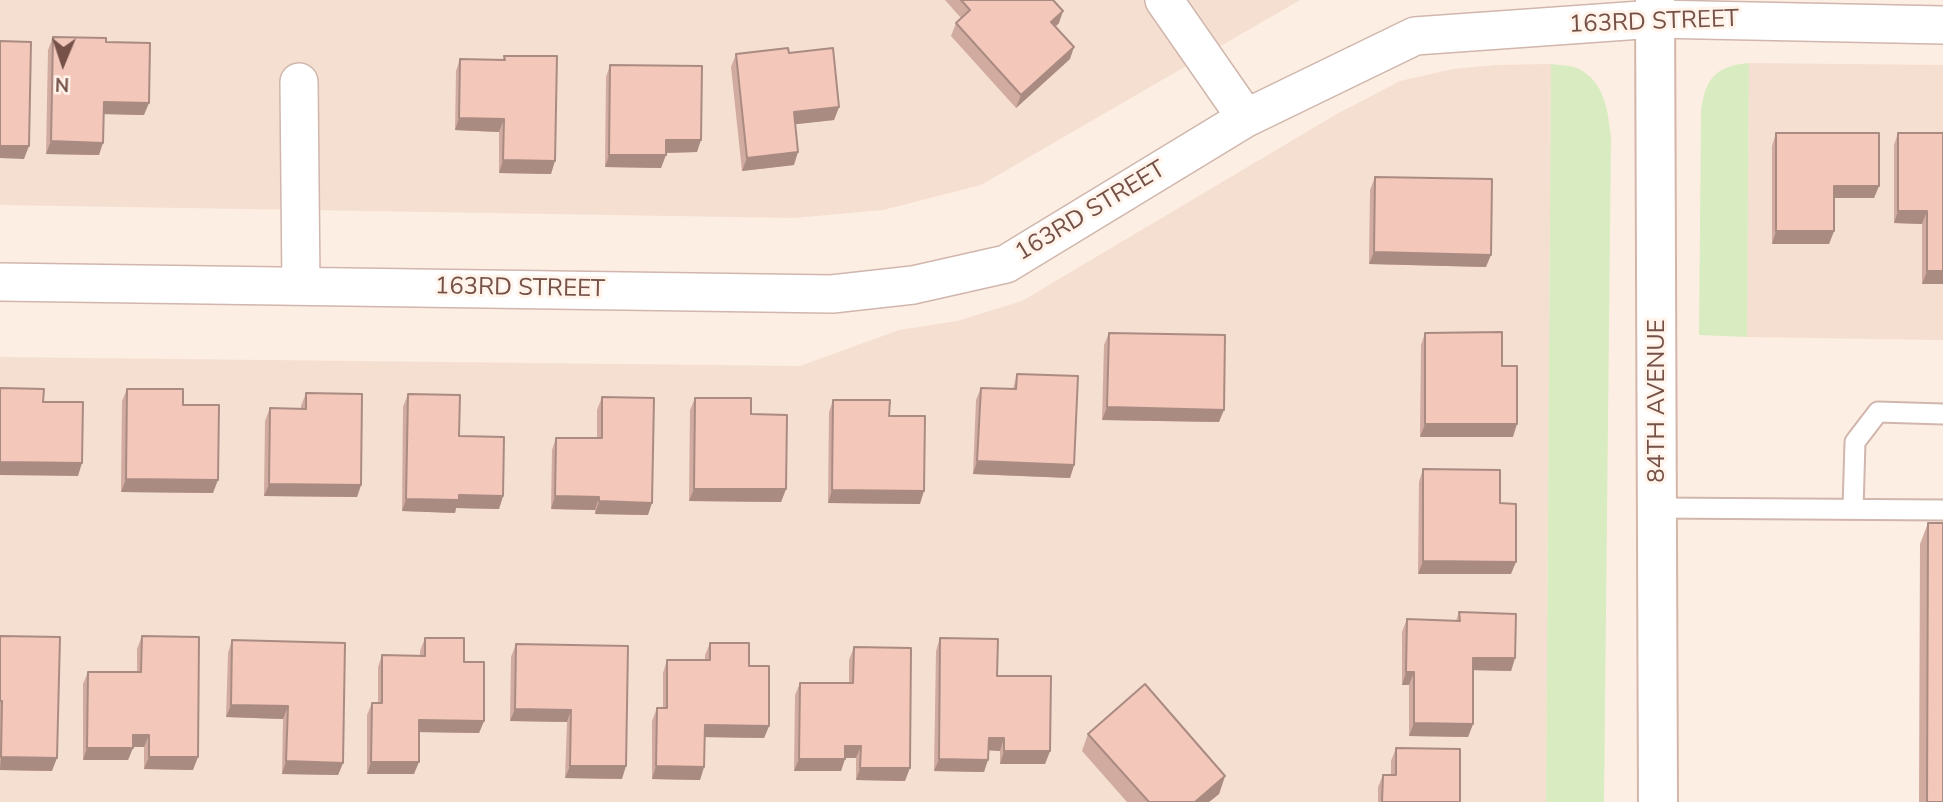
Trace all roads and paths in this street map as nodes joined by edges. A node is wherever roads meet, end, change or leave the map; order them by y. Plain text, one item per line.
1 (1164, 0) edge
2 (1655, 9) edge
3 (1943, 25) edge
4 (299, 82) dead end
5 (1246, 118) junction
6 (0, 282) edge
7 (301, 286) junction
8 (1943, 414) edge
9 (1658, 508) junction
10 (1853, 509) junction
11 (1943, 510) edge
12 (1658, 802) edge

1 - 5 street
2 - 3 street, 163RD STREET
2 - 5 street, 163RD STREET
2 - 9 street, 84TH AVENUE
4 - 7 street
5 - 7 street, 163RD STREET
6 - 7 street, 163RD STREET
8 - 10 lane
9 - 10 lane
9 - 12 street, 84TH AVENUE
10 - 11 lane

